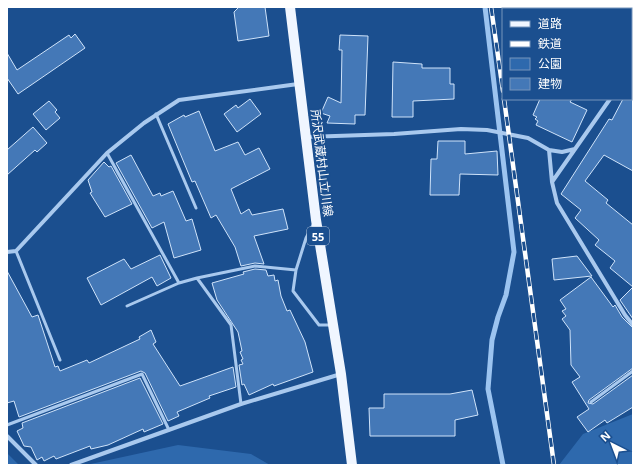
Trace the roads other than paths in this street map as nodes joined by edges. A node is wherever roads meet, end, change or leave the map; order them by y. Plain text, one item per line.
1 (290, 7) edge
2 (298, 84) junction
3 (609, 100) edge
4 (156, 114) junction
5 (305, 137) junction
6 (575, 149) junction
7 (549, 150) junction
8 (107, 153) junction
9 (552, 182) junction
10 (196, 208) dead end
11 (316, 220) junction
12 (16, 251) junction
13 (7, 252) edge
14 (296, 270) junction
15 (197, 278) junction
16 (179, 283) junction
17 (127, 306) dead end
18 (333, 325) junction
19 (633, 325) edge
20 (60, 360) dead end
21 (633, 371) edge
22 (341, 374) junction
23 (591, 402) dead end
24 (241, 404) junction
25 (7, 425) edge
26 (169, 430) junction
27 (7, 436) edge
28 (36, 465) edge
29 (71, 465) edge
30 (352, 465) edge

1 - 2 main road, 所沢武蔵村山立川線 / 55
2 - 4 street
2 - 5 main road, 所沢武蔵村山立川線 / 55
3 - 6 street
4 - 8 street
4 - 10 lane
5 - 7 street
5 - 11 main road, 所沢武蔵村山立川線 / 55
6 - 7 street
6 - 9 street
7 - 9 street
8 - 12 street
8 - 16 lane
9 - 19 street
11 - 14 lane
11 - 18 main road, 所沢武蔵村山立川線 / 55
12 - 13 street
12 - 20 lane
14 - 15 lane
14 - 18 lane
15 - 16 lane
15 - 24 lane
16 - 17 lane
18 - 22 main road, 所沢武蔵村山立川線 / 55
21 - 23 lane
22 - 24 street
22 - 30 main road, 所沢武蔵村山立川線 / 55
24 - 26 street
25 - 26 lane
26 - 29 street
27 - 28 street

